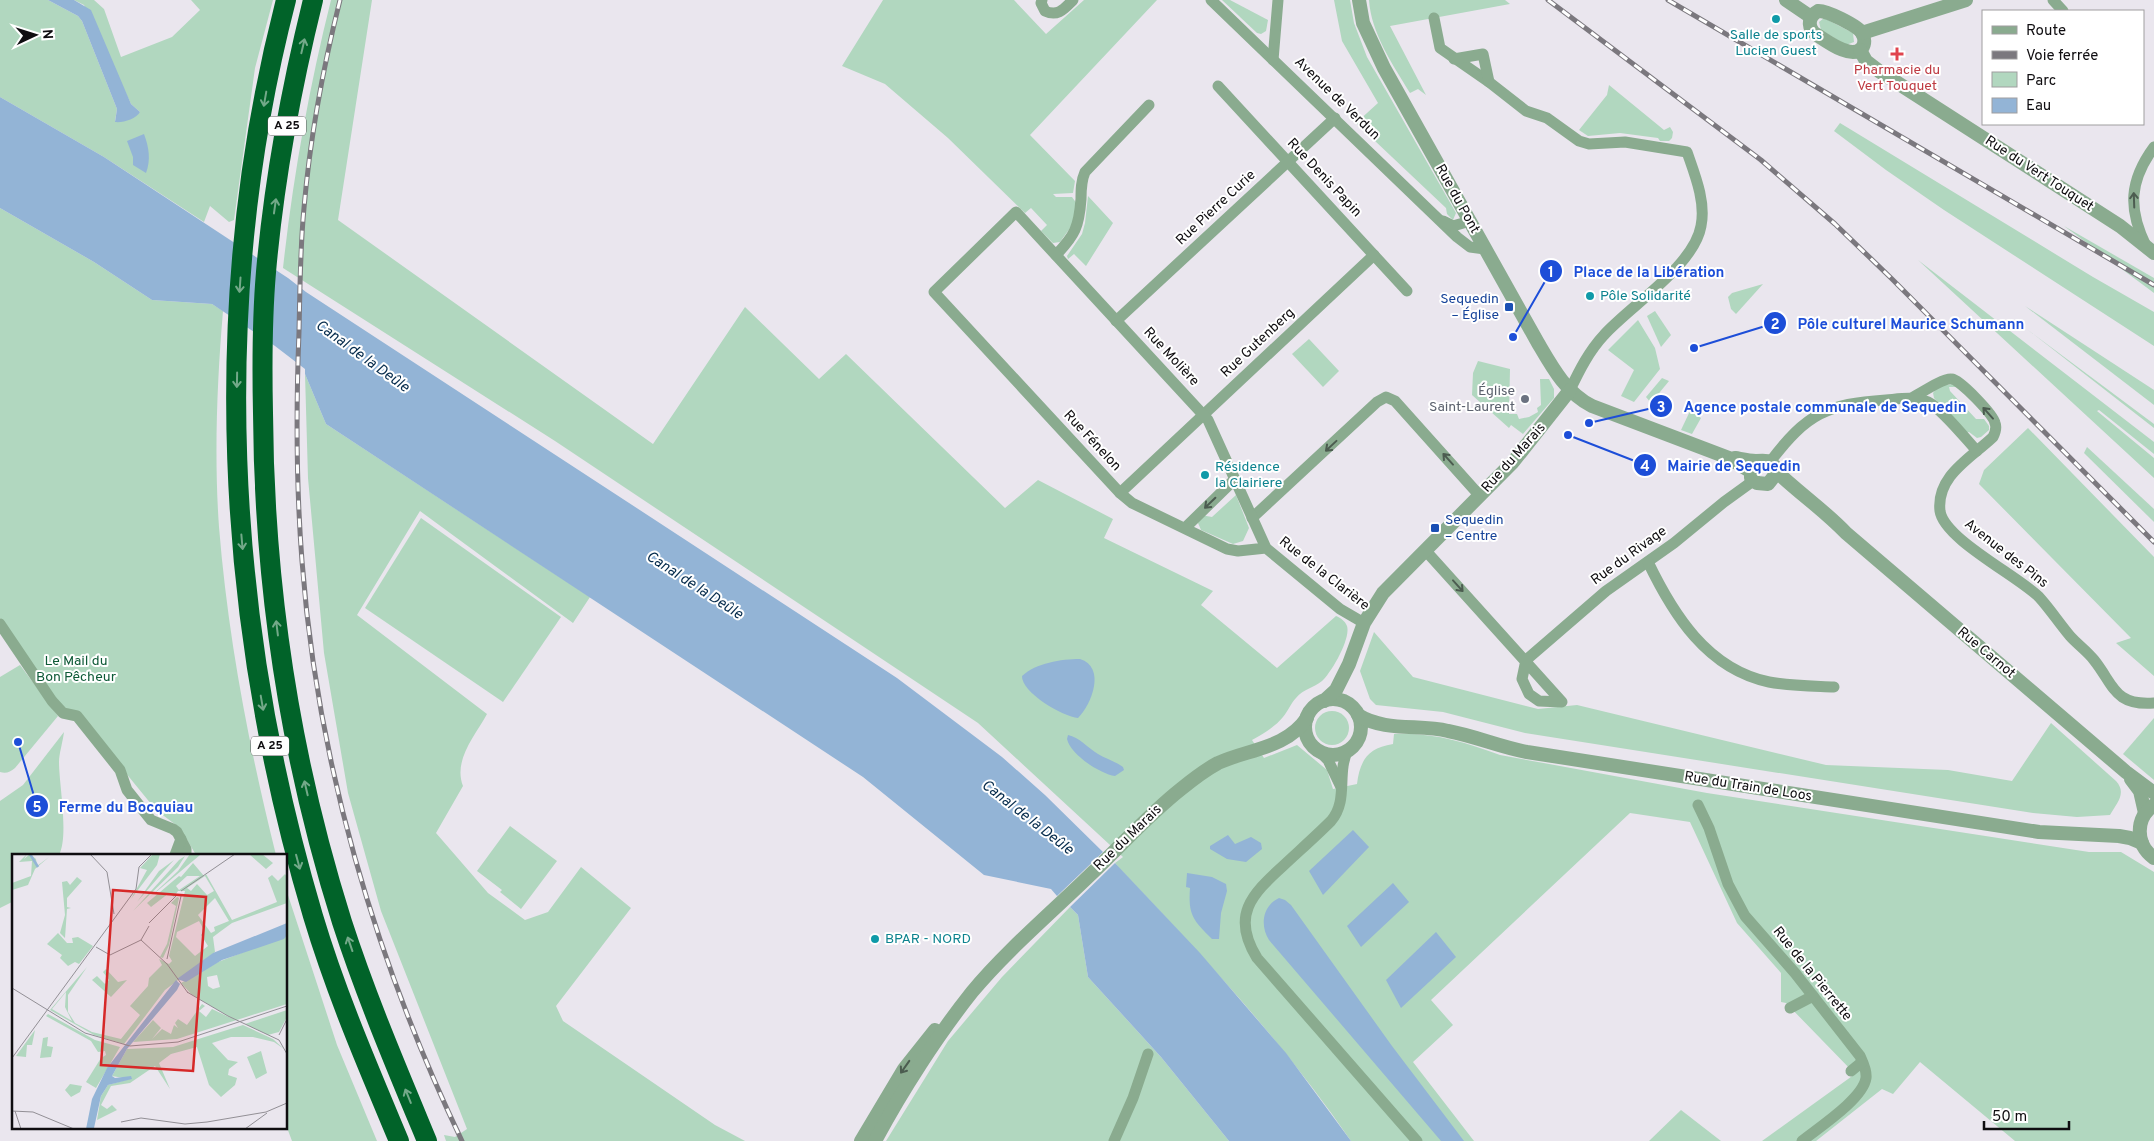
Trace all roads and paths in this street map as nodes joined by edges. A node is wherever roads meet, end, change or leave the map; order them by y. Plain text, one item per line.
1 (286, 0) edge
2 (313, 0) edge
3 (1042, 0) edge
4 (1073, 0) edge
5 (1211, 0) edge
6 (1278, 0) edge
7 (1359, 0) edge
8 (1786, 0) edge
9 (1966, 0) edge
10 (2053, 0) edge
11 (1819, 9) edge
12 (2063, 10) edge
13 (1434, 18) dead end
14 (1862, 33) junction
15 (1860, 50) junction
16 (1454, 59) junction
17 (1273, 60) junction
18 (1489, 82) junction
19 (1218, 86) dead end
20 (1149, 105) dead end
21 (1335, 118) junction
22 (2154, 147) edge
23 (1288, 162) junction
24 (1442, 220) junction
25 (1470, 221) junction
26 (1486, 249) junction
27 (2150, 250) edge
28 (1056, 255) junction
29 (1374, 255) junction
30 (1407, 291) dead end
31 (934, 292) joint
32 (1116, 320) junction
33 (1570, 390) junction
34 (1910, 399) junction
35 (1204, 414) junction
36 (1977, 450) junction
37 (1773, 466) junction
38 (1753, 471) junction
39 (1235, 479) junction
40 (1768, 484) junction
41 (1120, 493) junction
42 (1480, 496) junction
43 (1252, 518) junction
44 (1185, 528) junction
45 (1846, 533) junction
46 (1266, 548) junction
47 (1425, 550) junction
48 (1648, 562) junction
49 (0, 624) edge
50 (1364, 624) junction
51 (1348, 664) junction
52 (1834, 687) dead end
53 (1324, 701) junction
54 (2154, 702) edge
55 (1355, 711) junction
56 (1307, 718) junction
57 (1400, 727) junction
58 (1276, 745) junction
59 (1315, 748) junction
60 (1351, 748) junction
61 (2126, 772) junction
62 (1342, 791) junction
63 (2154, 793) edge
64 (1698, 806) dead end
65 (2147, 813) edge
66 (2098, 834) junction
67 (181, 839) junction
68 (2142, 843) junction
69 (176, 854) edge
70 (186, 854) edge
71 (2154, 858) edge
72 (973, 992) junction
73 (1813, 996) junction
74 (1790, 1008) dead end
75 (1148, 1054) dead end
76 (1862, 1062) junction
77 (1851, 1071) dead end
78 (399, 1141) edge
79 (427, 1141) edge
80 (861, 1141) edge
81 (875, 1141) edge
82 (1114, 1141) edge
83 (1417, 1141) edge
84 (1802, 1141) edge

1 -> 78 highway, A 25
79 -> 2 highway, A 25
3 - 4 street
5 - 17 street, Avenue de Verdun
6 - 17 street
7 - 25 street, Rue du Pont
8 - 11 street
9 - 14 street
10 - 12 street
11 - 14 street
11 - 15 street
13 - 16 street
14 - 15 street
15 - 27 street, Rue du Vert Touquet
16 - 18 street
16 - 18 street
17 - 21 street, Avenue de Verdun
18 - 33 street
19 - 23 street, Rue Denis Papin
20 - 28 street
21 - 23 street, Rue Pierre Curie
21 - 24 street, Avenue de Verdun
27 -> 22 street
23 - 29 street, Rue Denis Papin
23 - 32 street, Rue Pierre Curie
24 - 25 street
24 - 26 street, Avenue de Verdun
25 - 26 street, Rue du Pont
26 - 33 street, Rue du Pont
28 - 31 street, Rue Molière
28 - 32 street, Rue Molière
29 - 30 street, Rue Denis Papin
29 - 35 street, Rue Gutenberg
31 - 41 street, Rue Fénelon
32 - 35 street, Rue Molière
33 - 38 street
33 - 42 street, Rue du Marais
34 - 36 street
36 -> 34 street, Avenue des Pins
34 - 37 street
35 - 39 street, Rue Molière
35 - 41 street, Rue Gutenberg
36 - 54 street, Avenue des Pins
37 - 38 street
37 - 40 street
37 - 45 street, Rue Carnot
38 - 40 street
38 - 48 street, Rue du Rivage
39 - 43 street, Rue Molière
39 -> 44 street
40 - 45 street, Rue Carnot
41 - 44 street, Rue Fénelon
42 -> 43 street
42 - 47 street, Rue du Marais
43 - 46 street, Rue Molière
44 - 46 street, Rue Fénelon
45 - 61 street, Rue Carnot
46 - 50 street, Rue de la Clarière
47 -> 48 street, Rue du Rivage
47 - 50 street, Rue du Marais
48 - 52 street
49 - 67 street
50 - 51 street, Rue du Marais
51 - 53 street, Rue du Marais
51 - 55 street, Rue du Marais
53 - 55 street
53 - 56 street
55 - 57 street, Rue du Train de Loos
55 - 60 street
56 - 58 street, Rue du Marais
56 - 59 street
57 - 60 street, Rue du Train de Loos
57 - 66 street, Rue du Train de Loos
58 - 59 street, Rue du Marais
58 - 72 street, Rue du Marais
59 - 60 street
59 - 62 street
60 - 62 street
61 - 63 street, Rue Carnot
61 - 65 street, Rue Carnot
62 - 83 street
64 - 73 street, Rue de la Pierrette
65 - 66 street, Rue du Train de Loos
65 - 68 street, Rue Carnot
66 - 68 street, Rue du Train de Loos
67 - 69 street
67 - 70 street
68 - 71 street
72 -> 80 street, Rue du Marais
72 - 81 street, Rue du Marais
73 - 74 street
73 - 76 street, Rue de la Pierrette
75 - 82 street
76 - 77 street
76 - 84 street

